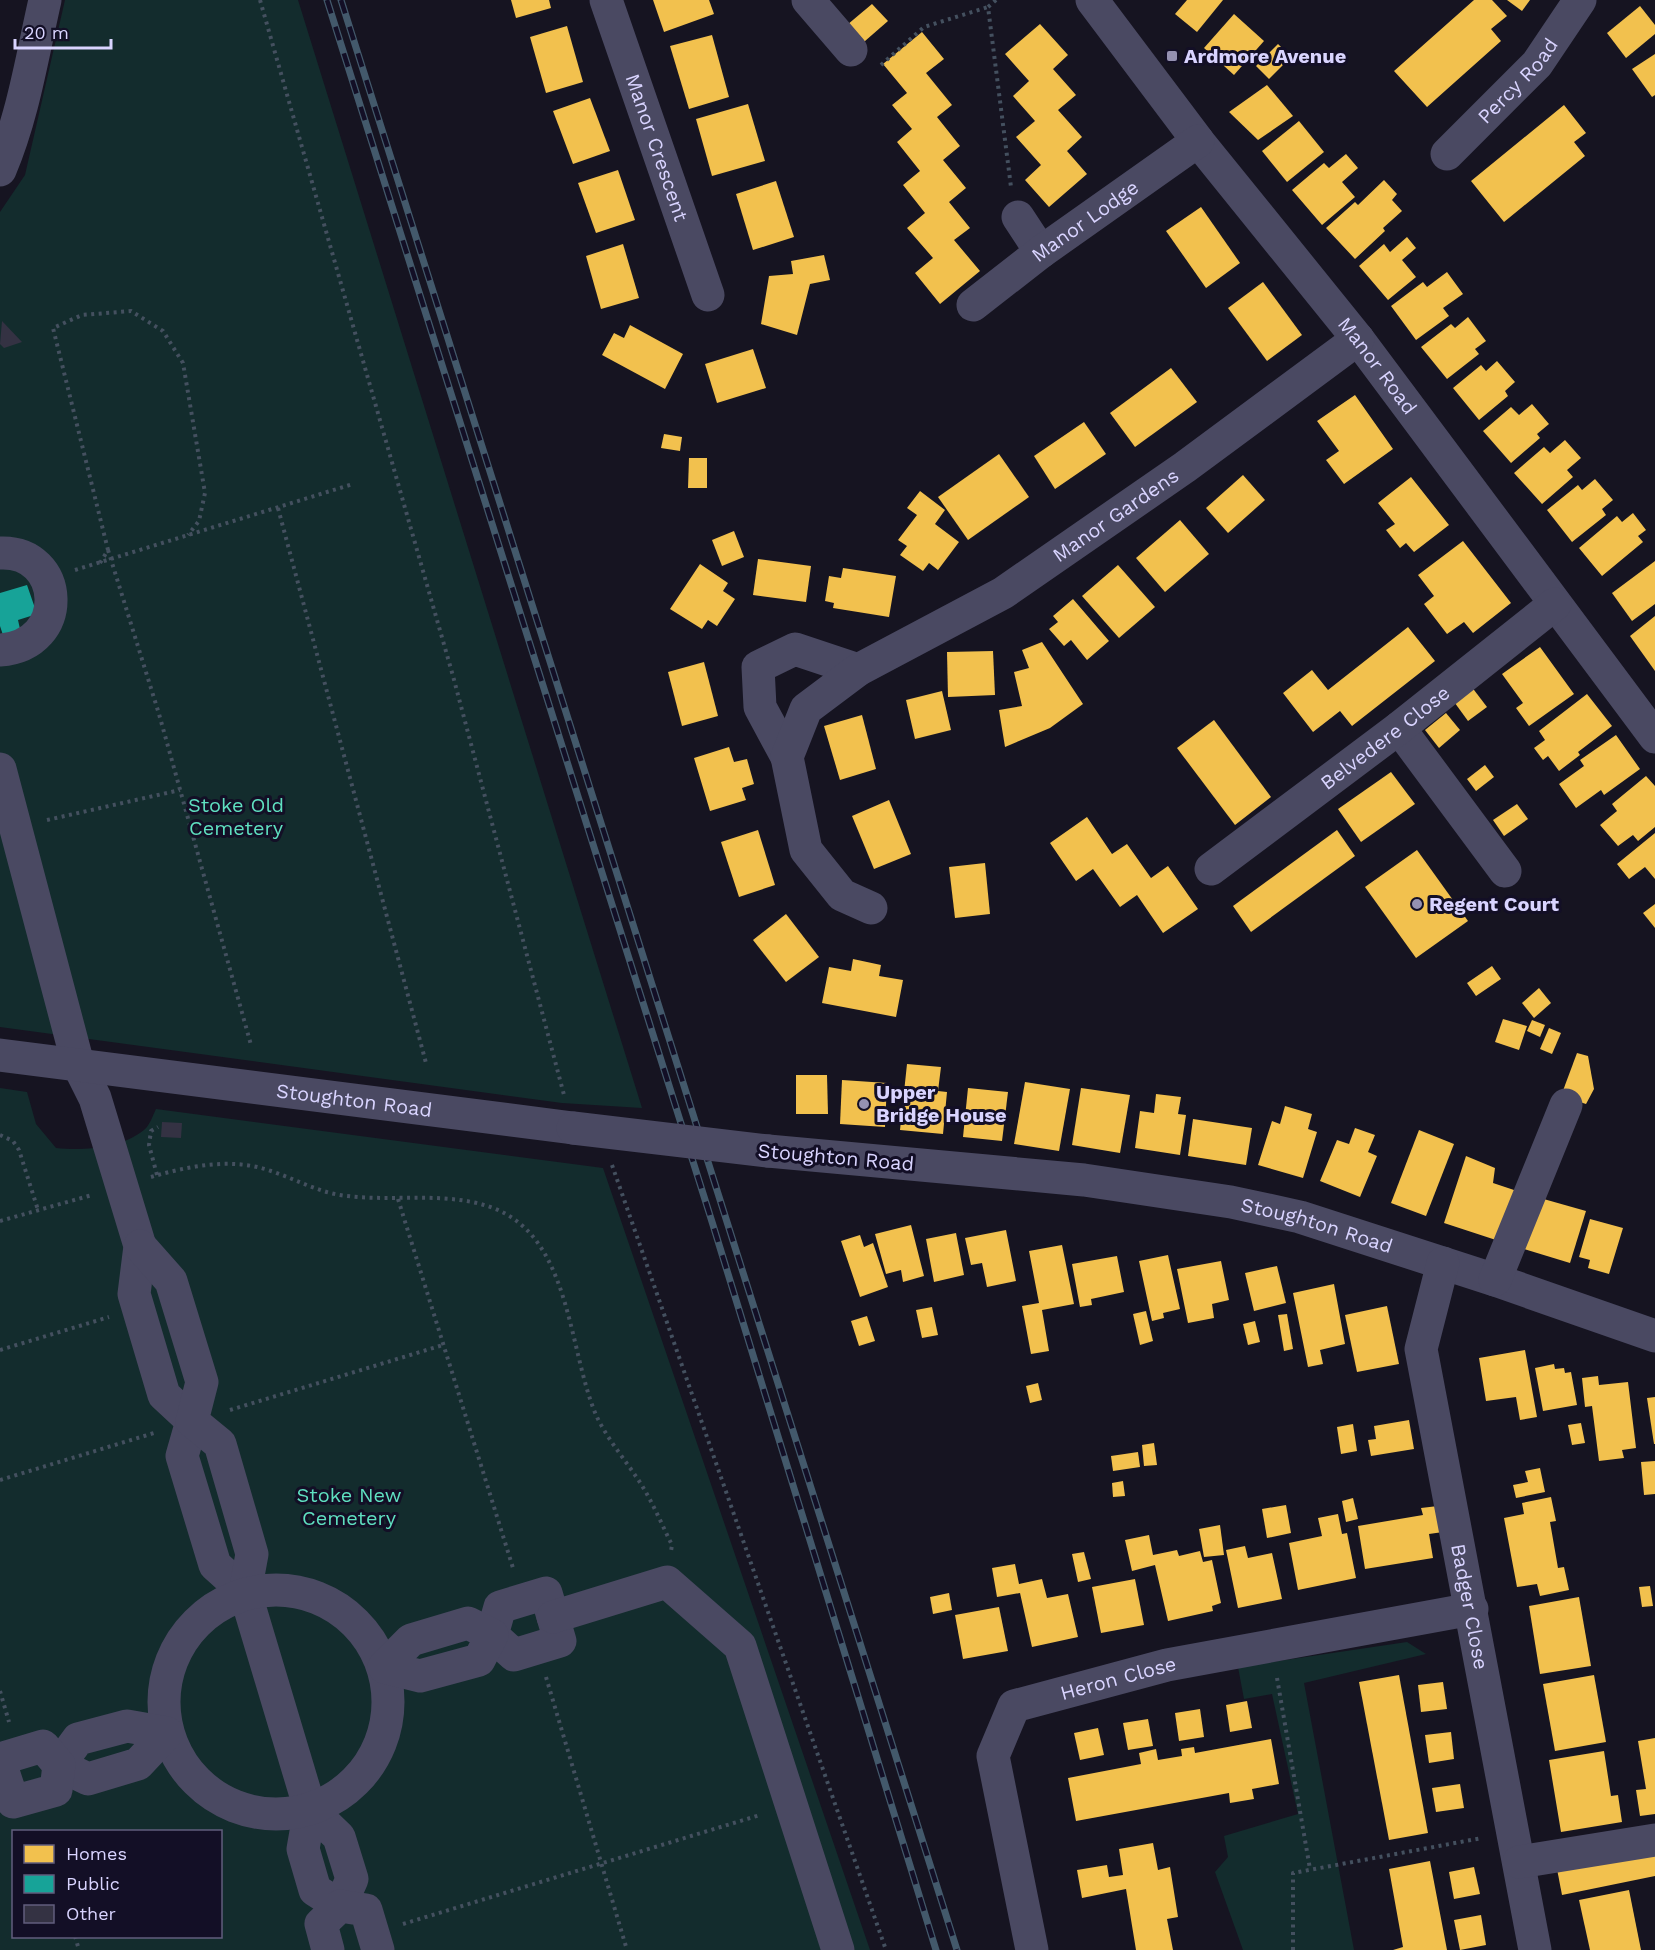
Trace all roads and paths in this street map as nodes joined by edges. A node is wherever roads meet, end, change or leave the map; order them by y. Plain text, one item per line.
1 (45, 0) edge
2 (260, 0) edge
3 (606, 0) edge
4 (808, 0) edge
5 (996, 0) edge
6 (1580, 0) edge
7 (1103, 4) edge
8 (988, 7) junction
9 (865, 59) joint
10 (1198, 141) junction
11 (1447, 153) dead end
12 (0, 170) edge
13 (1018, 217) joint
14 (1041, 252) junction
15 (708, 295) dead end
16 (973, 305) dead end
17 (1358, 339) junction
18 (353, 484) dead end
19 (278, 508) junction
20 (188, 535) junction
21 (108, 550) junction
22 (0, 553) edge
23 (111, 559) junction
24 (100, 562) junction
25 (46, 579) junction
26 (1555, 604) junction
27 (0, 650) edge
28 (858, 670) junction
29 (1399, 728) junction
30 (1655, 737) edge
31 (787, 757) junction
32 (0, 769) edge
33 (180, 790) junction
34 (15, 827) junction
35 (1211, 869) dead end
36 (1505, 871) dead end
37 (871, 908) dead end
38 (251, 1045) dead end
39 (0, 1055) edge
40 (78, 1064) junction
41 (426, 1064) dead end
42 (1566, 1105) dead end
43 (158, 1127) dead end
44 (573, 1128) junction
45 (0, 1136) edge
46 (609, 1158) dead end
47 (157, 1175) junction
48 (121, 1186) junction
49 (398, 1199) junction
50 (38, 1210) junction
51 (0, 1221) edge
52 (140, 1246) junction
53 (1443, 1263) junction
54 (1495, 1280) junction
55 (138, 1308) junction
56 (1655, 1336) edge
57 (443, 1345) junction
58 (0, 1350) edge
59 (192, 1421) junction
60 (0, 1480) edge
61 (667, 1582) junction
62 (244, 1592) junction
63 (523, 1600) junction
64 (1472, 1609) junction
65 (553, 1617) junction
66 (492, 1635) junction
67 (1272, 1645) junction
68 (537, 1648) junction
69 (384, 1667) junction
70 (167, 1733) junction
71 (59, 1765) junction
72 (2, 1772) edge
73 (792, 1805) junction
74 (310, 1809) junction
75 (1655, 1840) edge
76 (1516, 1847) junction
77 (600, 1864) junction
78 (1310, 1869) junction
79 (340, 1906) junction
80 (376, 1941) edge
81 (328, 1950) edge
82 (627, 1950) edge
83 (838, 1950) edge
84 (886, 1950) edge
85 (1032, 1950) edge
86 (1293, 1950) edge
87 (1535, 1950) edge

1 - 12 street
2 - 44 path
3 - 15 street, Manor Crescent
4 - 9 street
5 - 8 path
6 - 11 street, Percy Road
7 - 10 street, Manor Road
8 - 9 path
8 - 13 path
10 - 14 street, Manor Lodge
10 - 17 street, Manor Road
13 - 14 street
14 - 16 street, Manor Lodge
17 - 26 street, Manor Road
17 - 28 street, Manor Gardens
18 - 19 path
19 - 20 path
19 - 41 path
20 - 21 path
20 - 23 path
21 - 23 path
21 - 24 path
22 - 25 street
23 - 24 path
23 - 33 path
24 - 25 path
25 - 27 street
26 - 29 street, Belvedere Close
26 - 30 street, Manor Road
28 - 31 street, Manor Gardens
28 - 31 street
29 - 35 street, Belvedere Close
29 - 36 street
31 - 37 street
32 - 34 street
33 - 34 path
33 - 38 path
34 - 40 street
39 - 40 street, Stoughton Road
40 - 44 street, Stoughton Road
40 - 48 street
42 - 54 street
43 - 47 path
44 - 53 street, Stoughton Road, bridge
45 - 50 path
46 - 84 path
47 - 48 path
47 - 49 path
48 - 50 path
48 - 52 street
49 - 57 path
49 - 61 path
50 - 51 path
52 - 55 street
52 - 59 street
53 - 54 street, Stoughton Road
53 - 64 street, Badger Close
54 - 56 street, Stoughton Road
55 - 58 path
55 - 59 street
57 - 59 path
57 - 63 path
59 - 60 path
59 - 62 street
61 - 65 street
61 - 73 street
62 - 69 street
62 - 70 street
62 - 74 street
63 - 65 street
63 - 66 street
64 - 67 street, Heron Close
64 - 76 street, Badger Close
65 - 68 street
66 - 68 street
66 - 69 street
67 - 78 path
67 - 85 street, Heron Close
68 - 77 path
69 - 74 street
70 - 71 street
70 - 74 street
71 - 72 street
71 - 72 street
73 - 77 path
73 - 83 street
74 - 79 street
75 - 76 street
76 - 78 path
76 - 87 street, Badger Close
77 - 80 path
77 - 82 path
78 - 86 path
79 - 80 street
79 - 81 street

